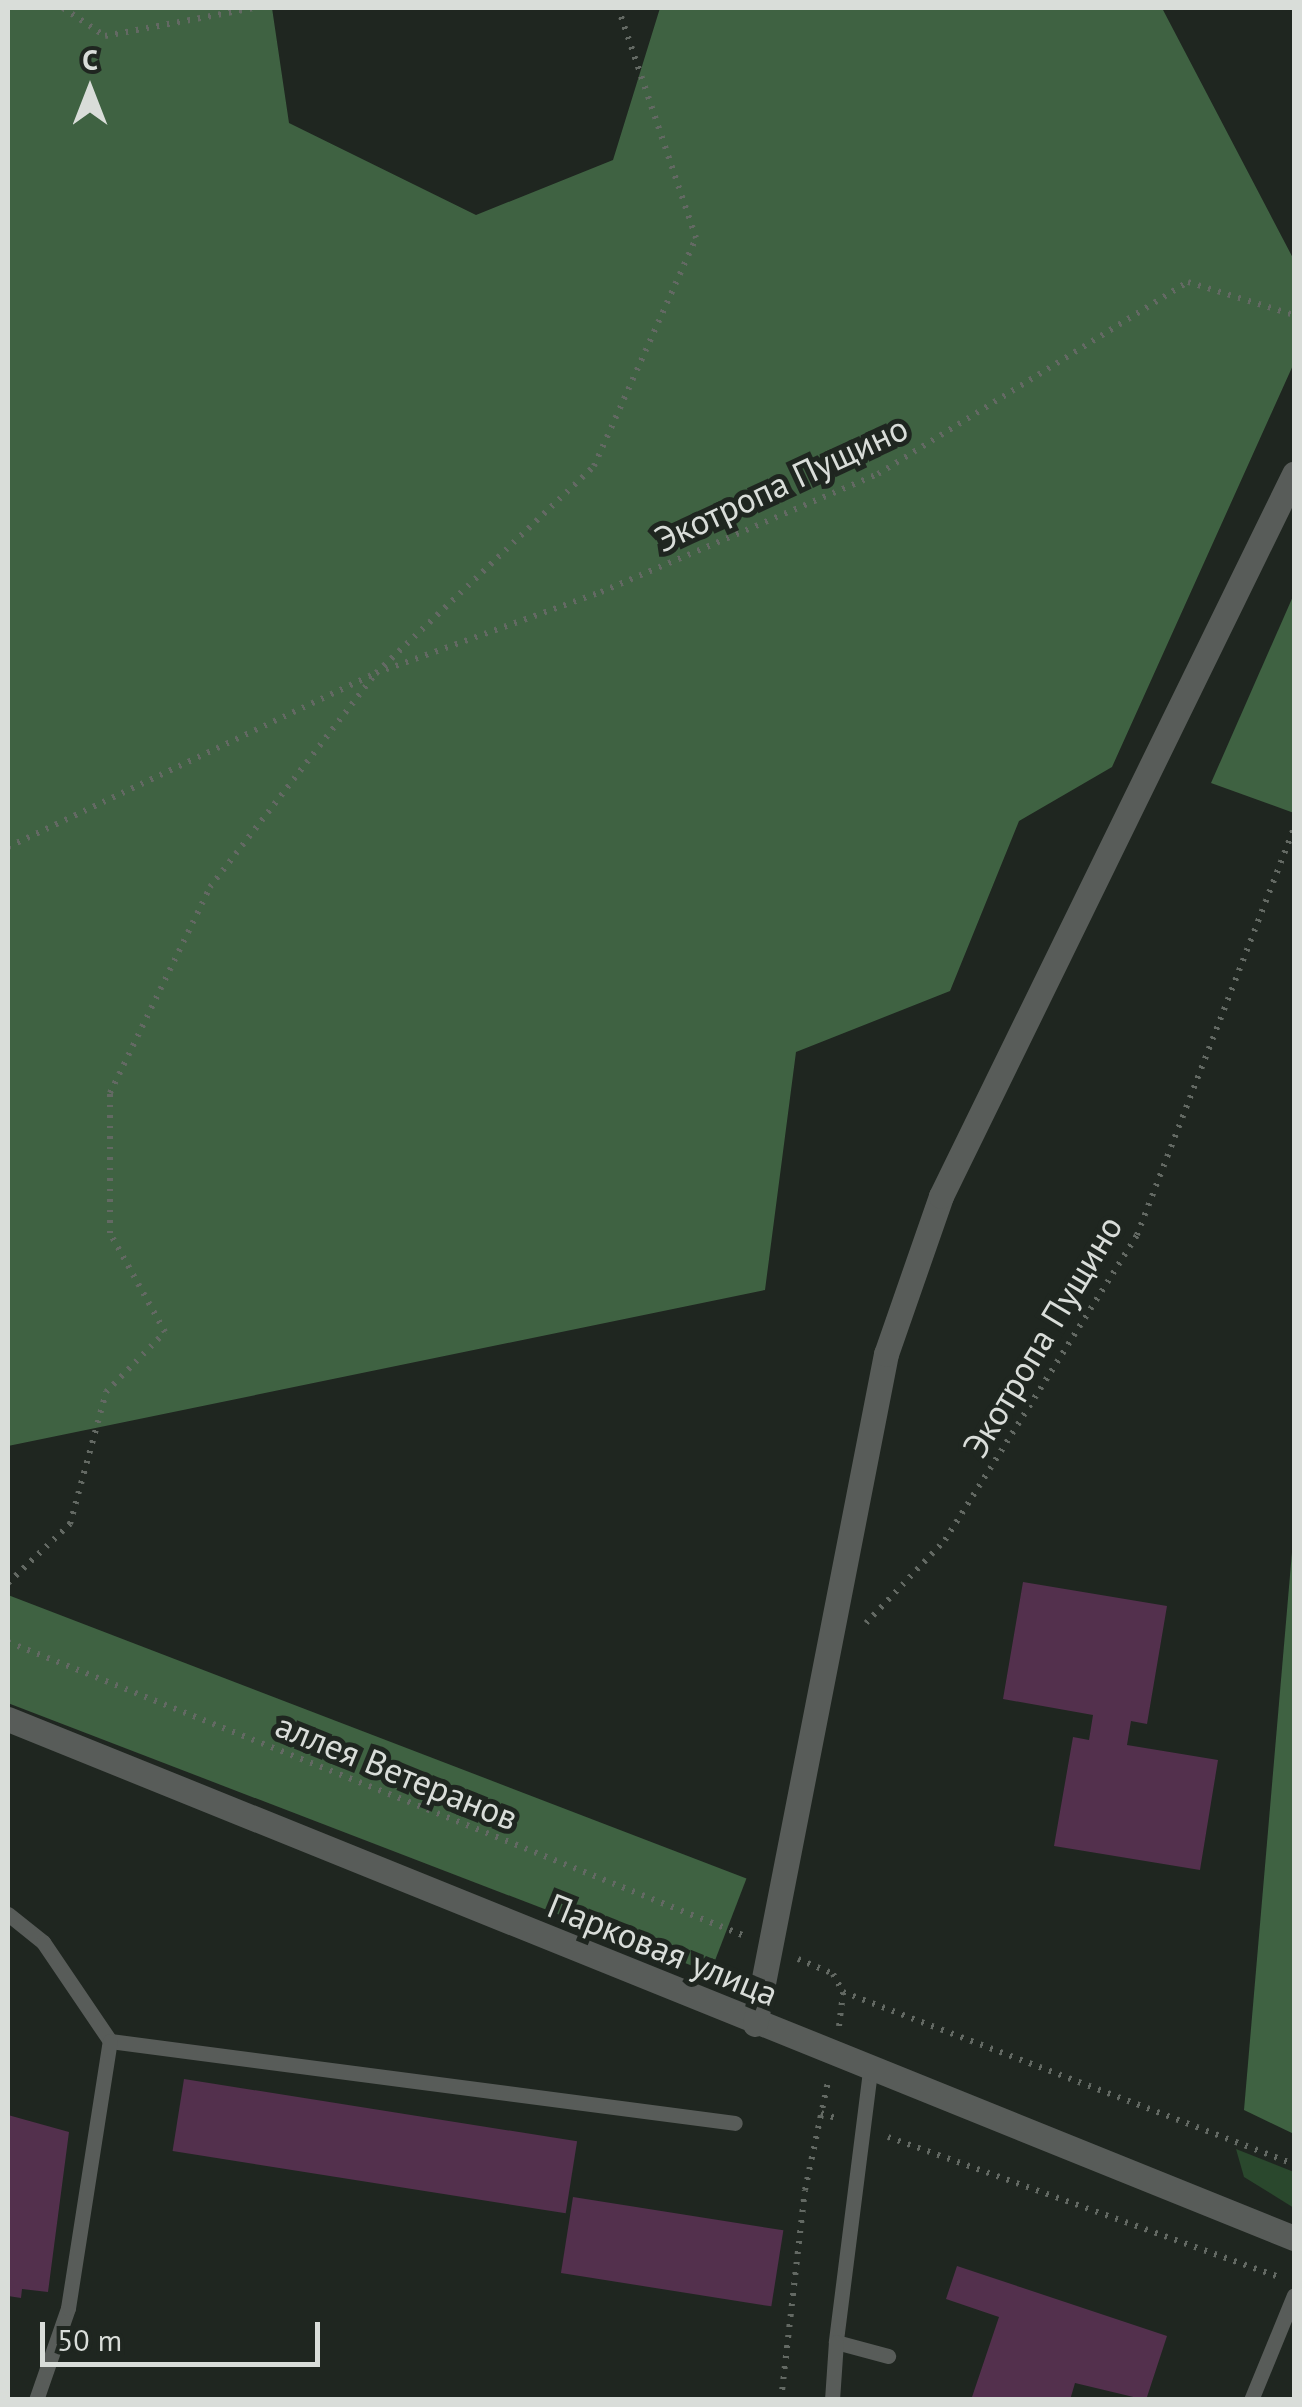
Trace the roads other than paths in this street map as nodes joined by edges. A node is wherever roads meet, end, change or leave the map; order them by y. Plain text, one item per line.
1 (1294, 474) edge
2 (8, 1720) edge
3 (8, 1914) edge
4 (755, 2024) junction
5 (110, 2041) junction
6 (870, 2071) junction
7 (735, 2123) dead end
8 (1294, 2238) edge
9 (1294, 2295) edge
10 (836, 2342) junction
11 (888, 2356) dead end
12 (36, 2400) edge
13 (832, 2400) edge
14 (1251, 2400) edge

1 - 4 street
2 - 4 street, Парковая улица
3 - 5 lane
4 - 6 street, Парковая улица
5 - 7 lane
5 - 12 lane
6 - 8 street, Парковая улица
6 - 10 lane
9 - 14 lane
10 - 11 lane
10 - 13 lane

